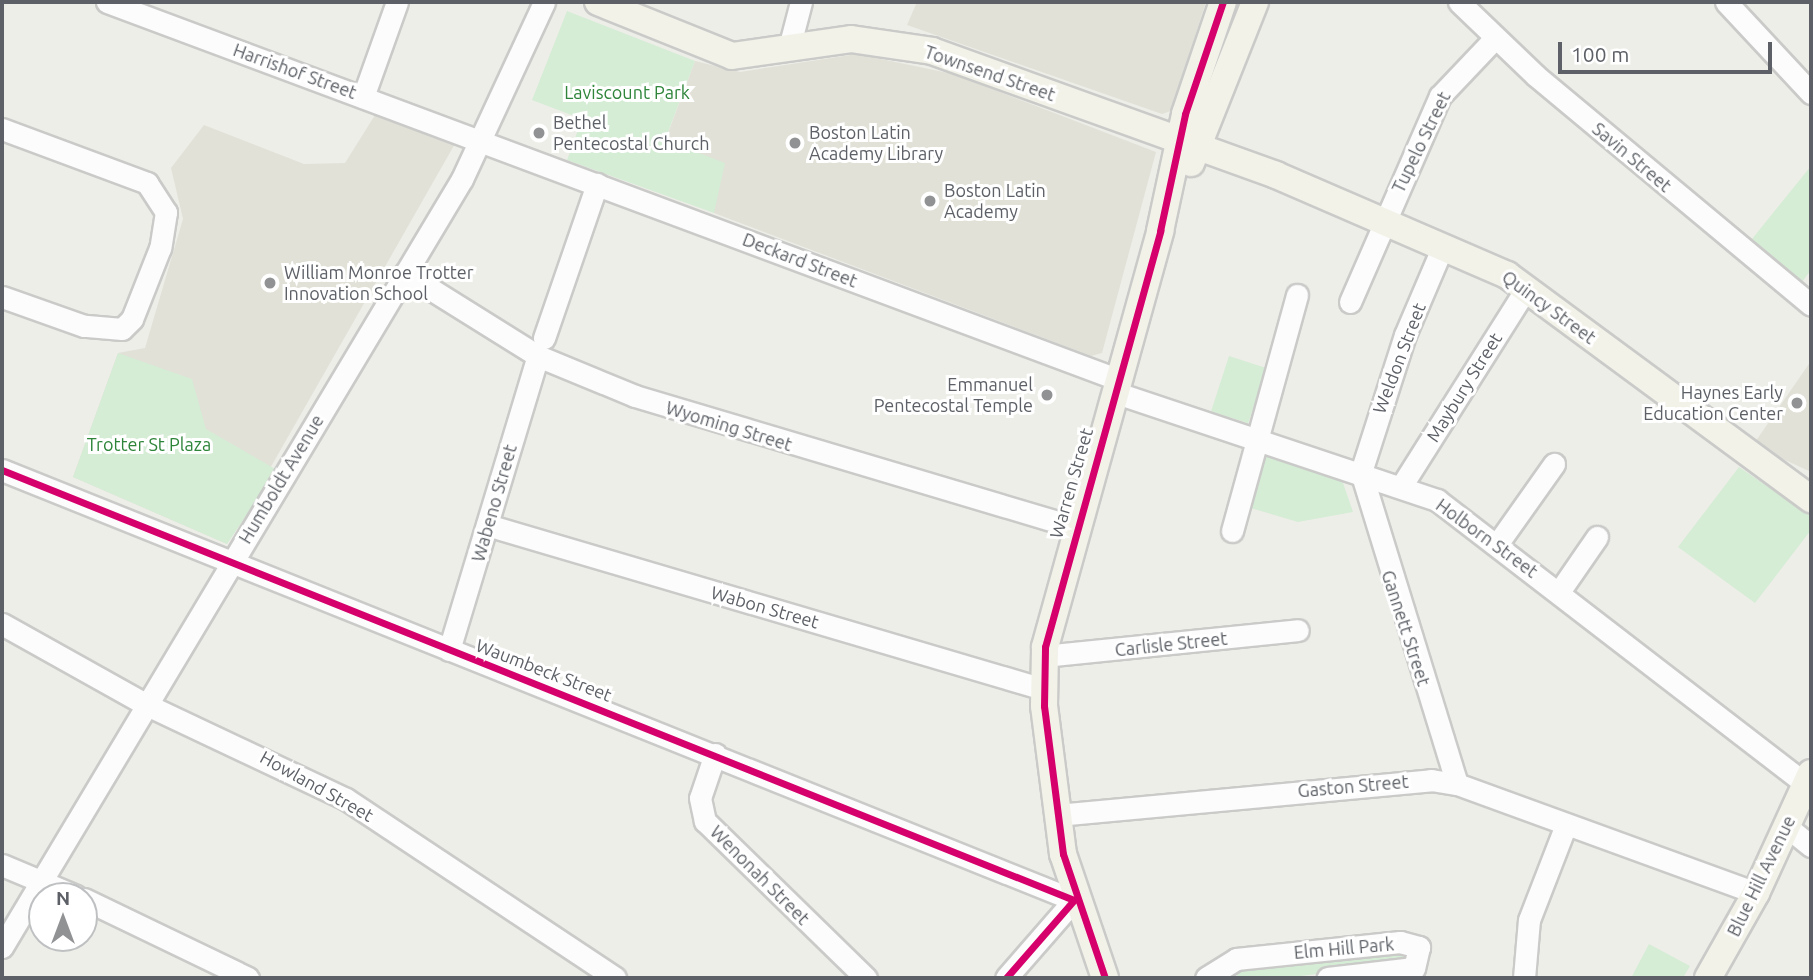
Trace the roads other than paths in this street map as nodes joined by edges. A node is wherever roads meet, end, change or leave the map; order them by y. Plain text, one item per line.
1 (107, 2) edge
2 (397, 2) edge
3 (544, 2) edge
4 (598, 2) edge
5 (801, 2) edge
6 (1223, 2) edge
7 (1255, 2) edge
8 (1459, 2) edge
9 (1726, 2) edge
10 (1495, 38) junction
11 (789, 48) junction
12 (1811, 93) edge
13 (363, 97) junction
14 (2, 129) edge
15 (482, 141) junction
16 (1188, 143) junction
17 (597, 184) junction
18 (1382, 220) junction
19 (1443, 246) junction
20 (405, 273) junction
21 (1526, 289) junction
22 (1297, 295) dead end
23 (2, 297) edge
24 (1350, 302) dead end
25 (1811, 304) edge
26 (541, 347) junction
27 (1116, 386) junction
28 (1258, 439) junction
29 (1554, 464) dead end
30 (2, 470) edge
31 (1360, 471) junction
32 (1402, 485) junction
33 (1811, 499) edge
34 (488, 526) junction
35 (1074, 527) junction
36 (1232, 531) dead end
37 (1597, 537) dead end
38 (1498, 542) junction
39 (231, 562) junction
40 (1559, 592) junction
41 (2, 624) edge
42 (1298, 631) dead end
43 (449, 650) junction
44 (1044, 656) junction
45 (1043, 690) junction
46 (148, 705) junction
47 (715, 754) junction
48 (1809, 779) edge
49 (1457, 784) junction
50 (1057, 815) junction
51 (1786, 826) junction
52 (1565, 827) junction
53 (1811, 846) edge
54 (2, 865) edge
55 (42, 881) junction
56 (1756, 893) junction
57 (1074, 900) junction
58 (98, 906) edge
59 (2, 947) edge
60 (248, 978) edge
61 (615, 978) edge
62 (866, 978) edge
63 (1006, 978) edge
64 (1105, 978) edge
65 (1206, 978) edge
66 (1328, 978) edge
67 (1524, 978) edge
68 (1708, 978) edge

1 - 13 street, Harrishof Street
2 - 13 street
3 - 15 street, Humboldt Avenue
4 - 11 main road, Townsend Street
5 - 11 street
6 - 16 main road, Warren Street
7 - 16 main road, Warren Street
8 - 10 street, Savin Street
9 - 12 street
10 - 18 street, Tupelo Street
10 - 25 street, Savin Street
11 - 16 main road, Townsend Street
13 - 15 street, Harrishof Street
14 - 23 street
15 - 17 street, Deckard Street
15 - 20 street, Humboldt Avenue
16 - 18 main road, Quincy Street
16 - 27 main road, Warren Street
17 - 26 street, Wabeno Street
17 - 27 street, Deckard Street
18 - 19 main road, Quincy Street
18 - 24 street, Tupelo Street
19 - 21 main road, Quincy Street
19 - 31 street, Weldon Street
20 - 26 street, Wyoming Street
20 - 39 street, Humboldt Avenue
21 - 32 street, Maybury Street
21 - 33 main road, Quincy Street
22 - 28 street
26 - 34 street, Wabeno Street
26 - 35 street, Wyoming Street
27 - 28 street, Holborn Street
27 - 35 main road, Warren Street
28 - 31 street, Holborn Street
28 - 36 street
29 - 38 street
30 - 39 street, Waumbeck Street
31 - 32 street, Holborn Street
31 - 49 street, Gannett Street
32 - 38 street, Holborn Street
34 - 43 street, Wabeno Street
34 - 45 street, Wabon Street
35 - 44 main road, Warren Street
37 - 40 street
38 - 40 street, Holborn Street
39 - 43 street, Waumbeck Street
39 - 46 street, Humboldt Avenue
40 - 48 street, Holborn Street
41 - 46 street, Howland Street
42 - 44 street, Carlisle Street
43 - 47 street, Waumbeck Street
44 - 45 main road, Warren Street
45 - 50 main road, Warren Street
46 - 55 street, Humboldt Avenue
46 - 61 street, Howland Street
47 - 57 street, Waumbeck Street
47 - 62 street, Wenonah Street
48 - 51 main road, Blue Hill Avenue
49 - 50 street, Gaston Street
49 - 52 street, Gaston Street
50 - 57 main road, Warren Street
51 - 53 street
51 - 56 main road, Blue Hill Avenue
52 - 56 street, Gaston Street
52 - 67 street
54 - 55 street
55 - 59 street, Humboldt Avenue
56 - 68 main road, Blue Hill Avenue
57 - 63 street
57 - 64 main road, Warren Street
58 - 60 street
65 - 66 street, Elm Hill Park

